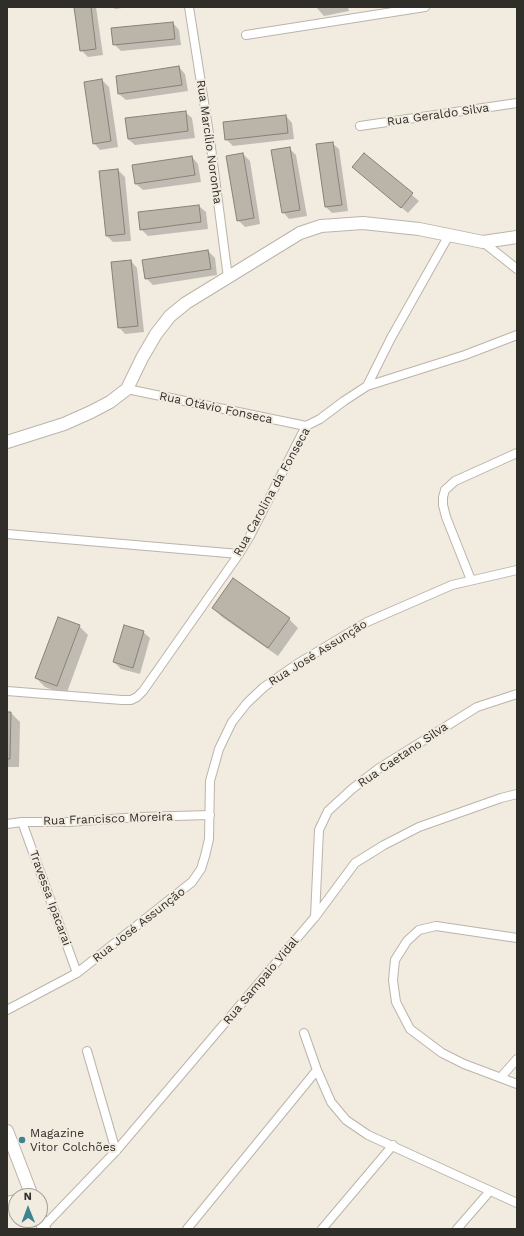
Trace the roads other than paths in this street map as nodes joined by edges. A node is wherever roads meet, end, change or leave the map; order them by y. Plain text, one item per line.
1 (190, 7) edge
2 (425, 7) edge
3 (246, 35) dead end
4 (517, 103) edge
5 (360, 126) dead end
6 (449, 235) junction
7 (517, 237) edge
8 (483, 242) junction
9 (517, 269) edge
10 (228, 278) junction
11 (517, 335) edge
12 (367, 386) junction
13 (127, 390) junction
14 (306, 426) junction
15 (7, 442) edge
16 (517, 454) edge
17 (7, 534) edge
18 (239, 554) junction
19 (517, 570) edge
20 (471, 580) junction
21 (7, 691) edge
22 (517, 694) edge
23 (517, 794) edge
24 (210, 816) junction
25 (22, 822) junction
26 (7, 824) edge
27 (315, 917) junction
28 (517, 938) edge
29 (77, 973) junction
30 (7, 1010) edge
31 (304, 1033) dead end
32 (87, 1051) dead end
33 (517, 1059) edge
34 (317, 1070) junction
35 (501, 1077) junction
36 (517, 1084) edge
37 (7, 1131) edge
38 (393, 1145) junction
39 (116, 1151) junction
40 (27, 1188) edge
41 (490, 1191) junction
42 (517, 1203) edge
43 (48, 1218) edge
44 (187, 1229) edge
45 (322, 1229) edge
46 (457, 1229) edge

1 - 10 street, Rua Marcílio Noronha
2 - 3 street
4 - 5 street, Rua Geraldo Silva
6 - 8 street
6 - 10 street
6 - 12 street
7 - 8 street
8 - 9 street
10 - 13 street
11 - 12 street
12 - 14 street, Rua Carolina da Fonseca
13 - 14 street, Rua Otávio Fonseca
13 - 15 street
14 - 18 street, Rua Carolina da Fonseca
16 - 20 street
17 - 18 street
18 - 21 street, Rua Carolina da Fonseca
19 - 20 street, Rua José Assunção
20 - 24 street, Rua José Assunção
22 - 27 street, Rua Caetano Silva
23 - 27 street, Rua Sampaio Vidal
24 - 25 street, Rua Francisco Moreira
24 - 29 street, Rua José Assunção
25 - 26 street, Rua Francisco Moreira
25 - 29 street, Travessa Ipacarai
27 - 39 street, Rua Sampaio Vidal
28 - 35 street
29 - 30 street, Rua José Assunção
31 - 34 street
32 - 39 street
33 - 35 street
34 - 38 street
34 - 44 street
35 - 36 street
37 - 40 street
38 - 41 street
38 - 45 street
39 - 43 street, Rua Sampaio Vidal
41 - 42 street
41 - 46 street

